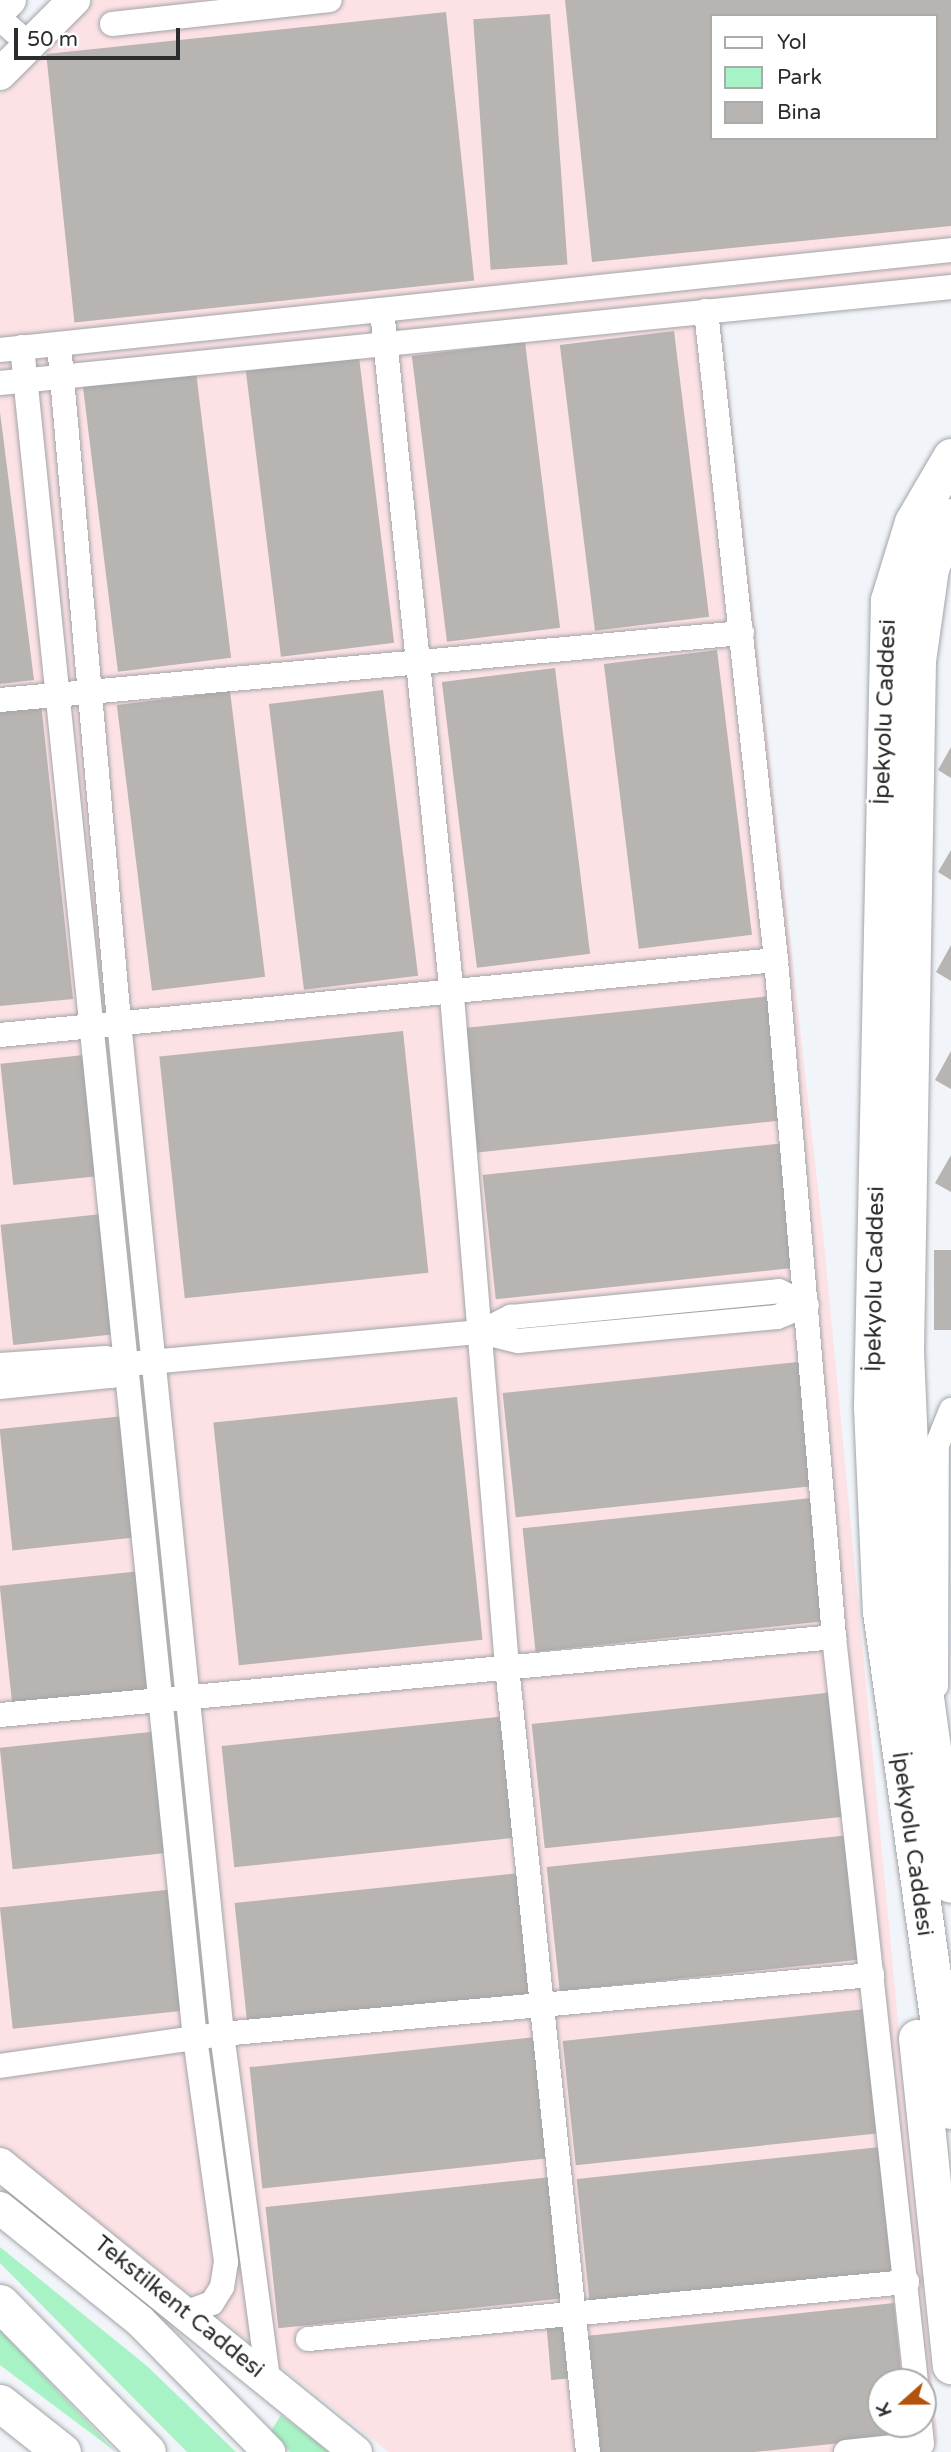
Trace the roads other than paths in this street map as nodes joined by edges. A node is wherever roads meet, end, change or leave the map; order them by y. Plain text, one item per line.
1 (10, 0) edge
2 (74, 0) edge
3 (330, 0) edge
4 (0, 10) edge
5 (0, 19) edge
6 (112, 24) dead end
7 (28, 43) junction
8 (0, 74) edge
9 (951, 250) edge
10 (951, 287) edge
11 (382, 310) junction
12 (706, 311) junction
13 (59, 344) junction
14 (385, 344) junction
15 (11, 348) edge
16 (62, 377) junction
17 (25, 381) junction
18 (0, 383) edge
19 (951, 457) edge
20 (951, 517) edge
21 (951, 567) edge
22 (742, 633) junction
23 (917, 661) junction
24 (416, 666) junction
25 (90, 692) junction
26 (62, 694) junction
27 (0, 700) edge
28 (776, 960) junction
29 (452, 996) junction
30 (119, 1022) junction
31 (93, 1026) junction
32 (0, 1035) edge
33 (807, 1305) junction
34 (481, 1332) junction
35 (155, 1362) junction
36 (128, 1364) junction
37 (0, 1365) edge
38 (0, 1387) edge
39 (951, 1409) edge
40 (834, 1637) junction
41 (507, 1667) junction
42 (188, 1695) junction
43 (160, 1698) junction
44 (0, 1716) edge
45 (926, 1727) junction
46 (904, 1792) junction
47 (949, 1868) edge
48 (872, 1975) junction
49 (545, 2005) junction
50 (222, 2034) junction
51 (195, 2038) junction
52 (0, 2066) edge
53 (951, 2110) edge
54 (0, 2164) edge
55 (0, 2208) edge
56 (907, 2282) junction
57 (0, 2303) edge
58 (184, 2313) junction
59 (575, 2314) junction
60 (308, 2339) dead end
61 (951, 2365) edge
62 (915, 2368) edge
63 (258, 2373) junction
64 (218, 2397) junction
65 (0, 2403) edge
66 (244, 2427) junction
67 (921, 2438) edge
68 (62, 2452) edge
69 (147, 2452) edge
70 (270, 2452) edge
71 (356, 2452) edge
72 (588, 2452) edge
73 (846, 2452) edge

1 - 4 main road
2 - 7 main road
3 - 6 street
5 - 7 street
7 - 8 main road
9 - 11 street
10 - 12 street
11 - 13 street
11 - 14 street
12 - 14 street
12 - 22 street
13 - 15 street
13 - 16 street
14 - 16 street
14 - 24 street
15 - 17 street
16 - 17 street
16 - 25 street
17 - 18 street
17 - 26 street
19 - 46 highway, İpekyolu Caddesi
20 - 23 highway, İpekyolu Caddesi
21 - 23 highway
22 - 24 street
22 - 28 street
23 - 45 highway, İpekyolu Caddesi
24 - 25 street
24 - 29 street
25 - 26 street
25 - 30 street
26 - 27 street
26 - 31 street
28 - 29 street
28 - 33 street
29 - 30 street
29 - 34 street
30 - 31 street
30 - 35 street
31 - 32 street
31 - 36 street
33 - 34 street
33 - 40 street
34 - 35 street
34 - 41 street
35 - 36 street
35 - 42 street
36 - 37 street
36 - 38 street
36 - 43 street
39 - 45 street
40 - 41 street
40 - 48 street
41 - 42 street
41 - 49 street
42 - 43 street
42 - 50 street
43 - 44 street
43 - 51 street
45 - 47 highway, İpekyolu Caddesi
46 - 53 highway, İpekyolu Caddesi
46 - 61 highway
48 - 49 street
48 - 56 street
49 - 50 street
49 - 59 street
50 - 51 street
50 - 63 street
51 - 52 street
51 - 58 street
54 - 58 main road, Tekstilkent Caddesi
55 - 64 main road, Tekstilkent Caddesi
56 - 59 street
56 - 62 street
57 - 69 highway
58 - 63 main road, Tekstilkent Caddesi
59 - 60 street
59 - 72 street
63 - 64 main road
63 - 66 main road
63 - 71 main road, Tekstilkent Caddesi
64 - 66 main road, Tekstilkent Caddesi
65 - 68 highway
66 - 70 main road, Tekstilkent Caddesi
67 - 73 street

